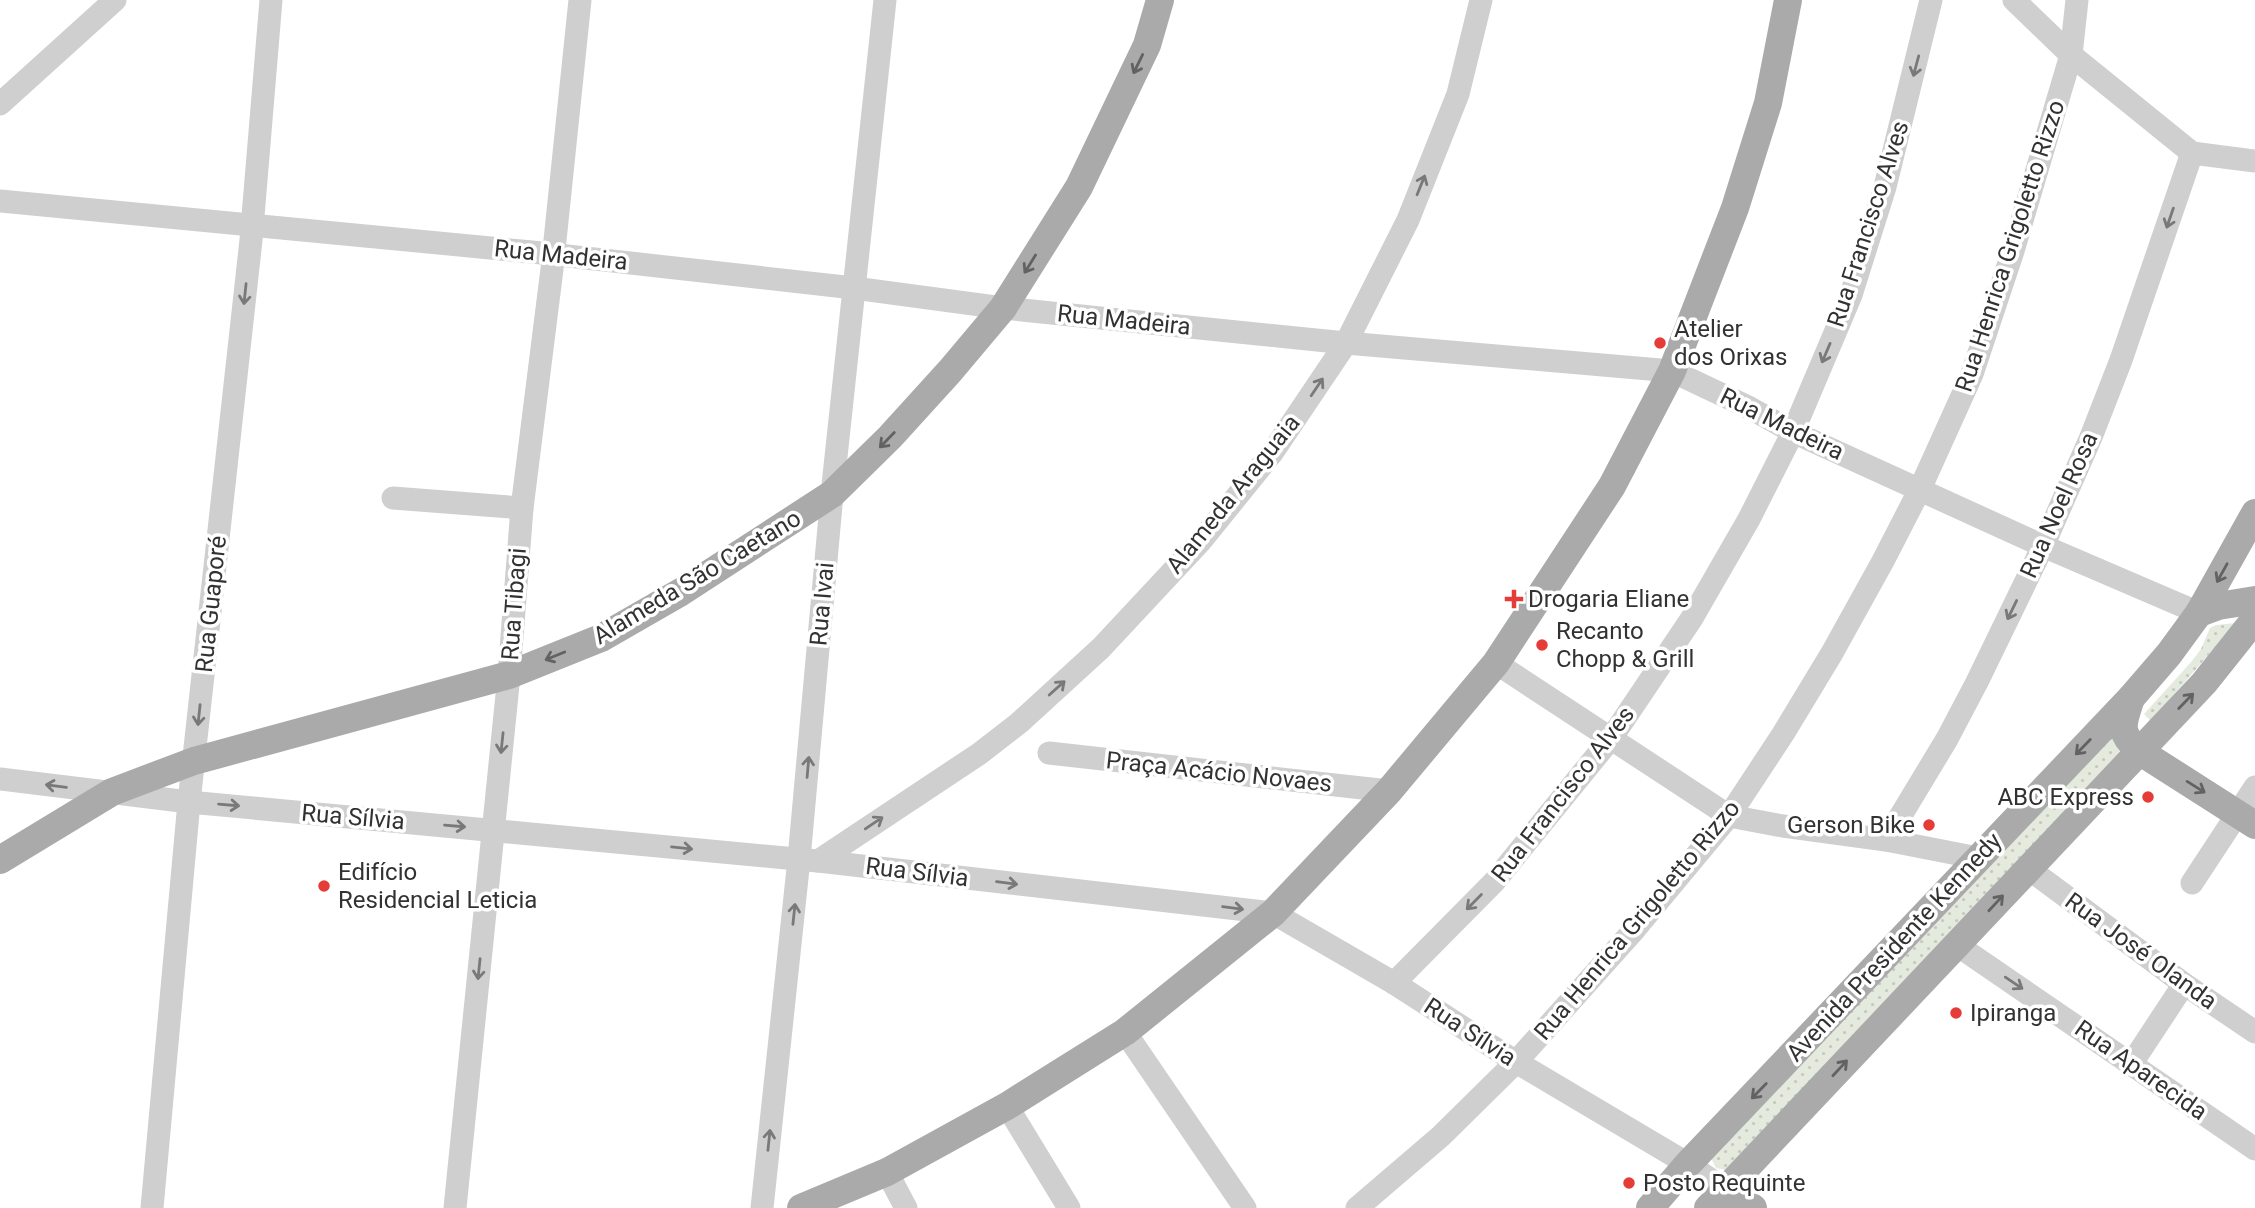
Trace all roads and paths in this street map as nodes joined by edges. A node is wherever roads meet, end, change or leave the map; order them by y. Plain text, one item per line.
1 (115, 0) edge
2 (271, 0) edge
3 (580, 0) edge
4 (885, 0) edge
5 (1160, 0) edge
6 (1480, 0) edge
7 (1788, 0) edge
8 (1931, 0) edge
9 (2014, 0) edge
10 (2077, 0) edge
11 (2071, 55) junction
12 (0, 104) edge
13 (2192, 153) junction
14 (2255, 161) edge
15 (0, 201) edge
16 (252, 226) junction
17 (553, 254) junction
18 (854, 288) junction
19 (1003, 308) junction
20 (1346, 343) junction
21 (1672, 371) junction
22 (1793, 432) junction
23 (1920, 489) junction
24 (832, 494) junction
25 (393, 498) dead end
26 (522, 508) junction
27 (2255, 513) edge
28 (2043, 546) junction
29 (2255, 600) edge
30 (2199, 613) junction
31 (2255, 619) edge
32 (1496, 663) junction
33 (509, 675) junction
34 (2130, 698) junction
35 (1612, 737) junction
36 (2138, 751) junction
37 (1049, 753) dead end
38 (194, 761) junction
39 (0, 779) edge
40 (2255, 787) edge
41 (112, 792) junction
42 (1390, 792) junction
43 (189, 802) junction
44 (1729, 816) junction
45 (2246, 819) edge
46 (493, 830) junction
47 (1886, 839) junction
48 (1978, 858) junction
49 (0, 860) edge
50 (808, 860) junction
51 (2029, 869) junction
52 (2192, 883) dead end
53 (1273, 913) junction
54 (1957, 944) junction
55 (1394, 983) junction
56 (2184, 984) junction
57 (1125, 1031) junction
58 (2255, 1032) edge
59 (1516, 1062) junction
60 (2132, 1063) junction
61 (1007, 1106) junction
62 (2255, 1149) edge
63 (1689, 1164) junction
64 (887, 1172) junction
65 (1717, 1199) edge
66 (1657, 1201) edge
67 (152, 1208) edge
68 (455, 1208) edge
69 (762, 1208) edge
70 (801, 1208) edge
71 (906, 1208) edge
72 (1069, 1208) edge
73 (1245, 1208) edge
74 (1357, 1208) edge
75 (1753, 1208) edge

1 - 12 street
2 - 16 street, Rua Guaporé
3 - 17 street, Rua Tibagi
4 - 18 street, Rua Ivai
5 -> 19 main road, Alameda São Caetano
20 -> 6 street, Alameda Araguaia
7 - 21 main road
8 -> 22 street, Rua Francisco Alves
9 - 11 street
10 - 11 street, Rua Henrica Grigoletto Rizzo
11 - 13 street
11 - 23 street, Rua Henrica Grigoletto Rizzo
13 - 14 street
13 -> 28 street, Rua Noel Rosa
15 - 16 street, Rua Madeira
16 - 17 street, Rua Madeira
16 -> 38 street, Rua Guaporé
17 - 18 street, Rua Madeira
17 - 26 street, Rua Tibagi
18 - 19 street, Rua Madeira
18 - 24 street, Rua Ivai
19 - 20 street, Rua Madeira
19 -> 24 main road, Alameda São Caetano
20 - 21 street, Rua Madeira
50 -> 20 street, Alameda Araguaia
21 - 22 street, Rua Madeira
21 - 32 main road
22 - 23 street, Rua Madeira
22 - 35 street, Rua Francisco Alves
23 - 28 street, Rua Madeira
23 - 44 street, Rua Henrica Grigoletto Rizzo
24 -> 33 main road, Alameda São Caetano
50 -> 24 street, Rua Ivai
25 - 26 street
26 - 33 street, Rua Tibagi
27 -> 30 main road, Avenida Presidente Kennedy
28 - 30 street, Rua Madeira
28 -> 47 street, Rua Noel Rosa
29 - 30 main road
30 - 34 main road, Avenida Presidente Kennedy
36 -> 31 main road, Avenida Presidente Kennedy
32 - 35 street
32 - 42 main road
33 - 38 main road, Alameda São Caetano
33 -> 46 street, Rua Tibagi
34 - 36 main road
34 -> 48 main road, Avenida Presidente Kennedy
35 - 44 street
35 -> 55 street, Rua Francisco Alves
36 -> 45 main road
36 - 51 main road, Avenida Presidente Kennedy
37 - 42 street, Praça Acácio Novaes
38 - 41 main road, Alameda São Caetano
38 - 43 street, Rua Guaporé
41 -> 39 street, Rua Sílvia
40 - 45 street
41 - 43 street, Rua Sílvia
41 - 49 main road, Alameda São Caetano
42 - 53 main road
43 -> 46 street, Rua Sílvia
43 - 67 street, Rua Guaporé
44 - 47 street
44 - 59 street, Rua Henrica Grigoletto Rizzo
45 - 52 street
46 -> 50 street, Rua Sílvia
46 -> 68 street, Rua Tibagi
47 - 48 street
48 -> 63 main road, Avenida Presidente Kennedy
50 -> 53 street, Rua Sílvia
69 -> 50 street, Rua Ivai
54 -> 51 main road, Avenida Presidente Kennedy
51 - 56 street, Rua José Olanda
53 - 55 street, Rua Sílvia
53 - 57 main road
54 -> 60 street, Rua Aparecida
65 -> 54 main road, Avenida Presidente Kennedy
55 - 59 street, Rua Sílvia
56 - 58 street, Rua José Olanda
56 - 60 street
57 - 61 main road
57 - 73 street
59 - 63 street, Rua Sílvia
59 - 74 street, Rua Henrica Grigoletto Rizzo
60 - 62 street, Rua Aparecida
61 - 64 main road
61 - 72 street
63 - 65 street, Rua Sílvia
63 - 66 main road, Avenida Presidente Kennedy
64 - 70 main road
64 - 71 street
65 - 66 main road
65 - 75 main road, Rua Sílvia

